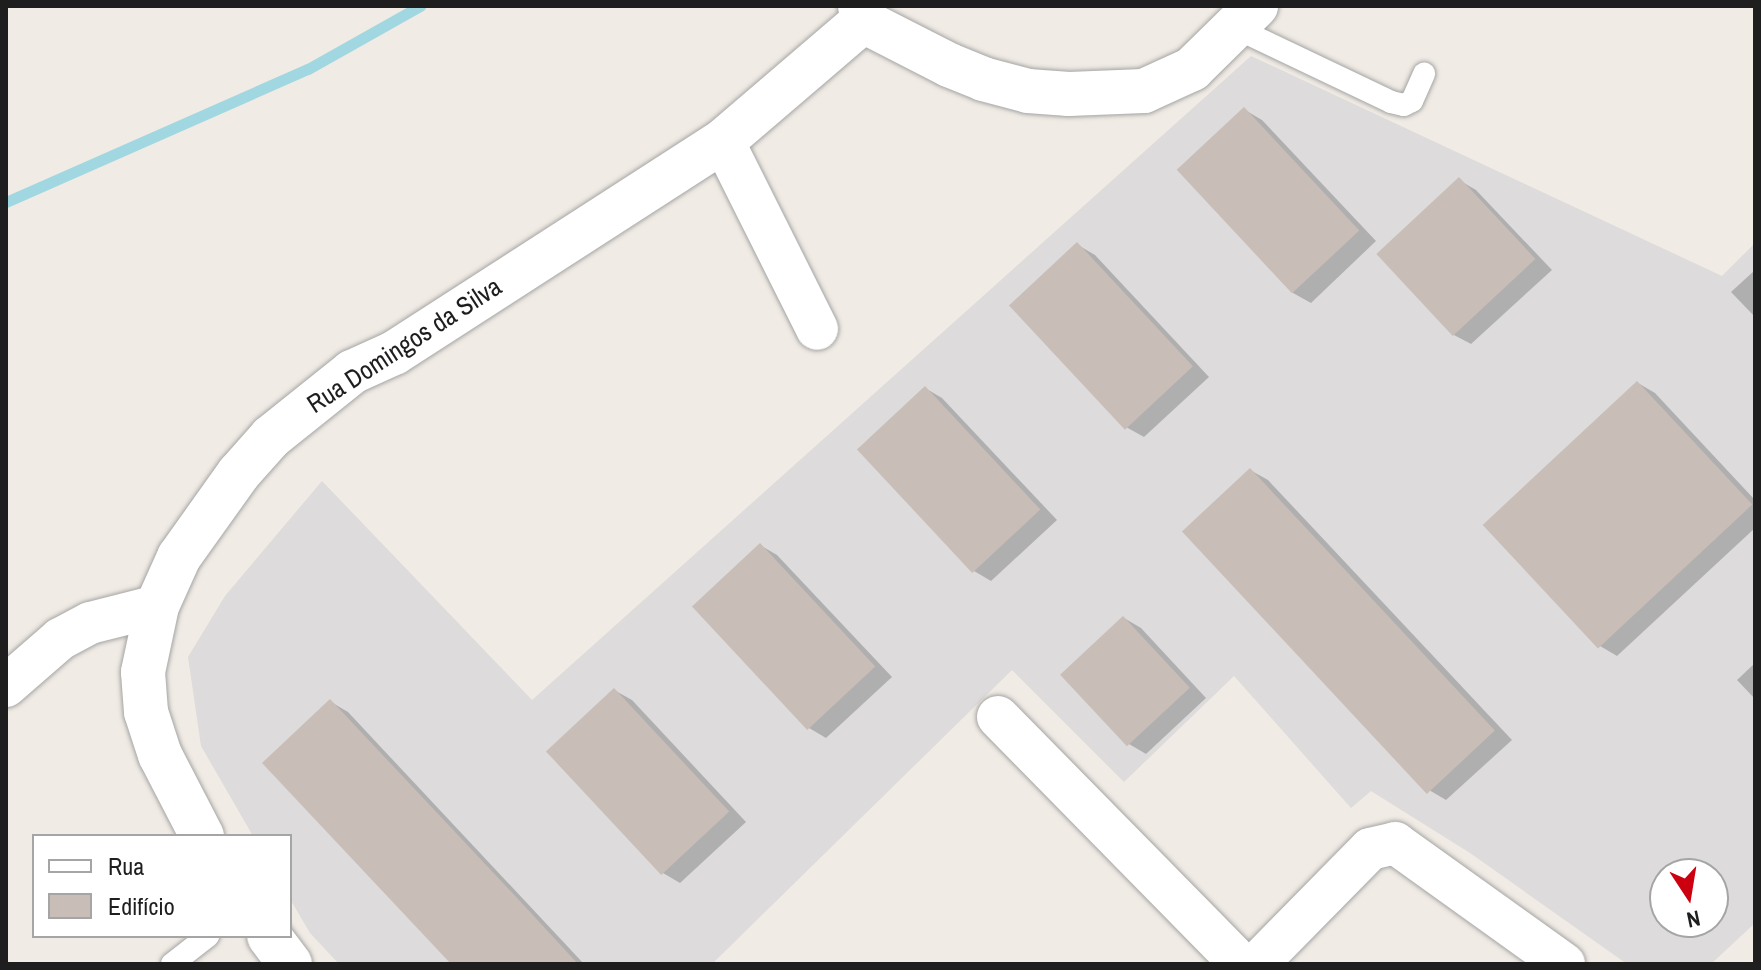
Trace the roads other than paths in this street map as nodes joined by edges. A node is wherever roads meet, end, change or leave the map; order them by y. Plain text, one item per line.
1 (861, 14) edge
2 (1246, 17) edge
3 (1424, 74) dead end
4 (723, 141) junction
5 (817, 329) dead end
6 (157, 606) junction
7 (6, 686) edge
8 (998, 717) dead end
9 (201, 834) edge
10 (205, 938) edge
11 (270, 938) edge
12 (172, 964) edge
13 (290, 964) edge
14 (1241, 964) edge
15 (1257, 964) edge
16 (1564, 964) edge

1 - 2 street
1 - 4 street, Rua Domingos da Silva
2 - 3 lane
4 - 5 street
4 - 6 street, Rua Domingos da Silva
6 - 7 street
6 - 9 street, Rua Domingos da Silva
8 - 14 street
10 - 12 lane
11 - 13 street
15 - 16 street

